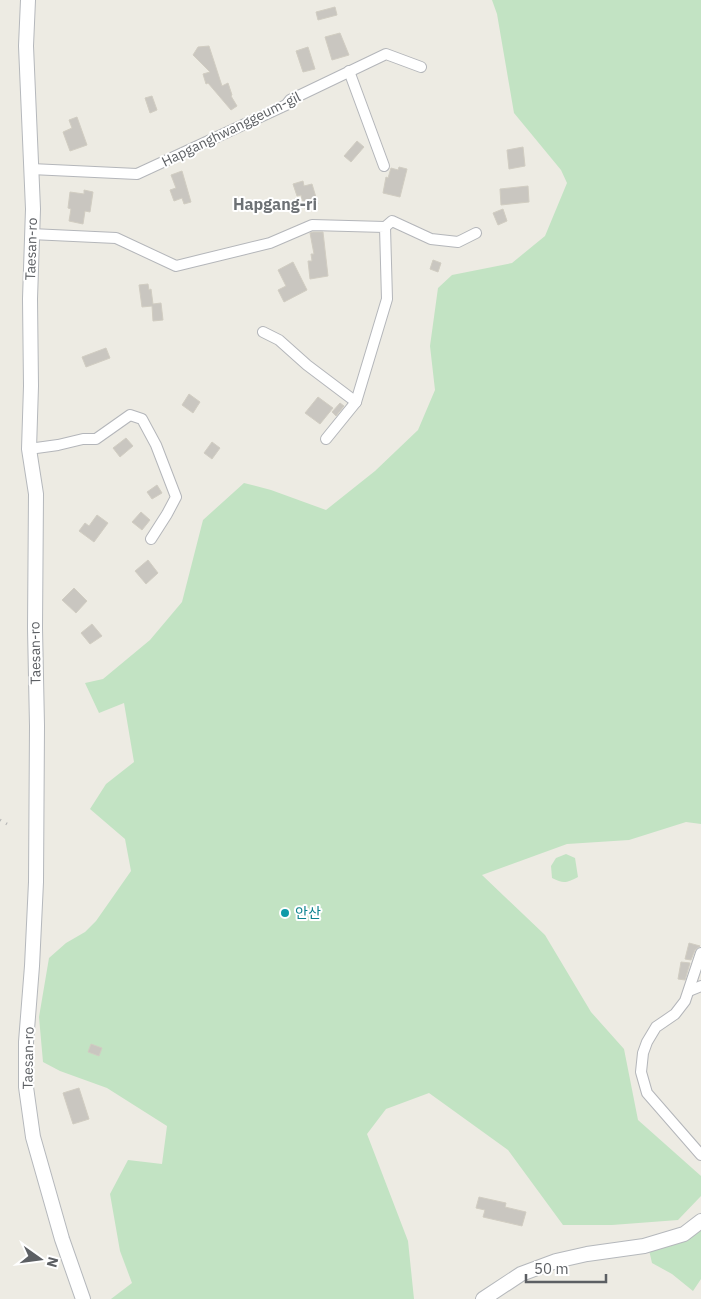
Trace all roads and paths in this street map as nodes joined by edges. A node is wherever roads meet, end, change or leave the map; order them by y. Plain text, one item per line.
1 (28, 0) edge
2 (422, 67) dead end
3 (349, 72) junction
4 (384, 166) dead end
5 (31, 169) junction
6 (385, 227) junction
7 (476, 233) dead end
8 (31, 234) junction
9 (263, 332) dead end
10 (356, 402) junction
11 (326, 439) dead end
12 (29, 449) junction
13 (151, 539) dead end
14 (701, 953) edge
15 (701, 986) edge
16 (689, 991) junction
17 (701, 1155) edge
18 (701, 1221) edge
19 (83, 1299) edge
20 (482, 1299) edge

1 - 5 street, Taesan-ro
2 - 3 street, Hapganghwanggeum-gil
3 - 4 street
3 - 5 street, Hapganghwanggeum-gil
5 - 8 street, Taesan-ro
6 - 7 street
6 - 8 street
6 - 10 street
8 - 12 street, Taesan-ro
9 - 10 street
10 - 11 street
12 - 13 street
12 - 19 street, Taesan-ro
14 - 16 street
15 - 16 street
16 - 17 street
18 - 20 street

